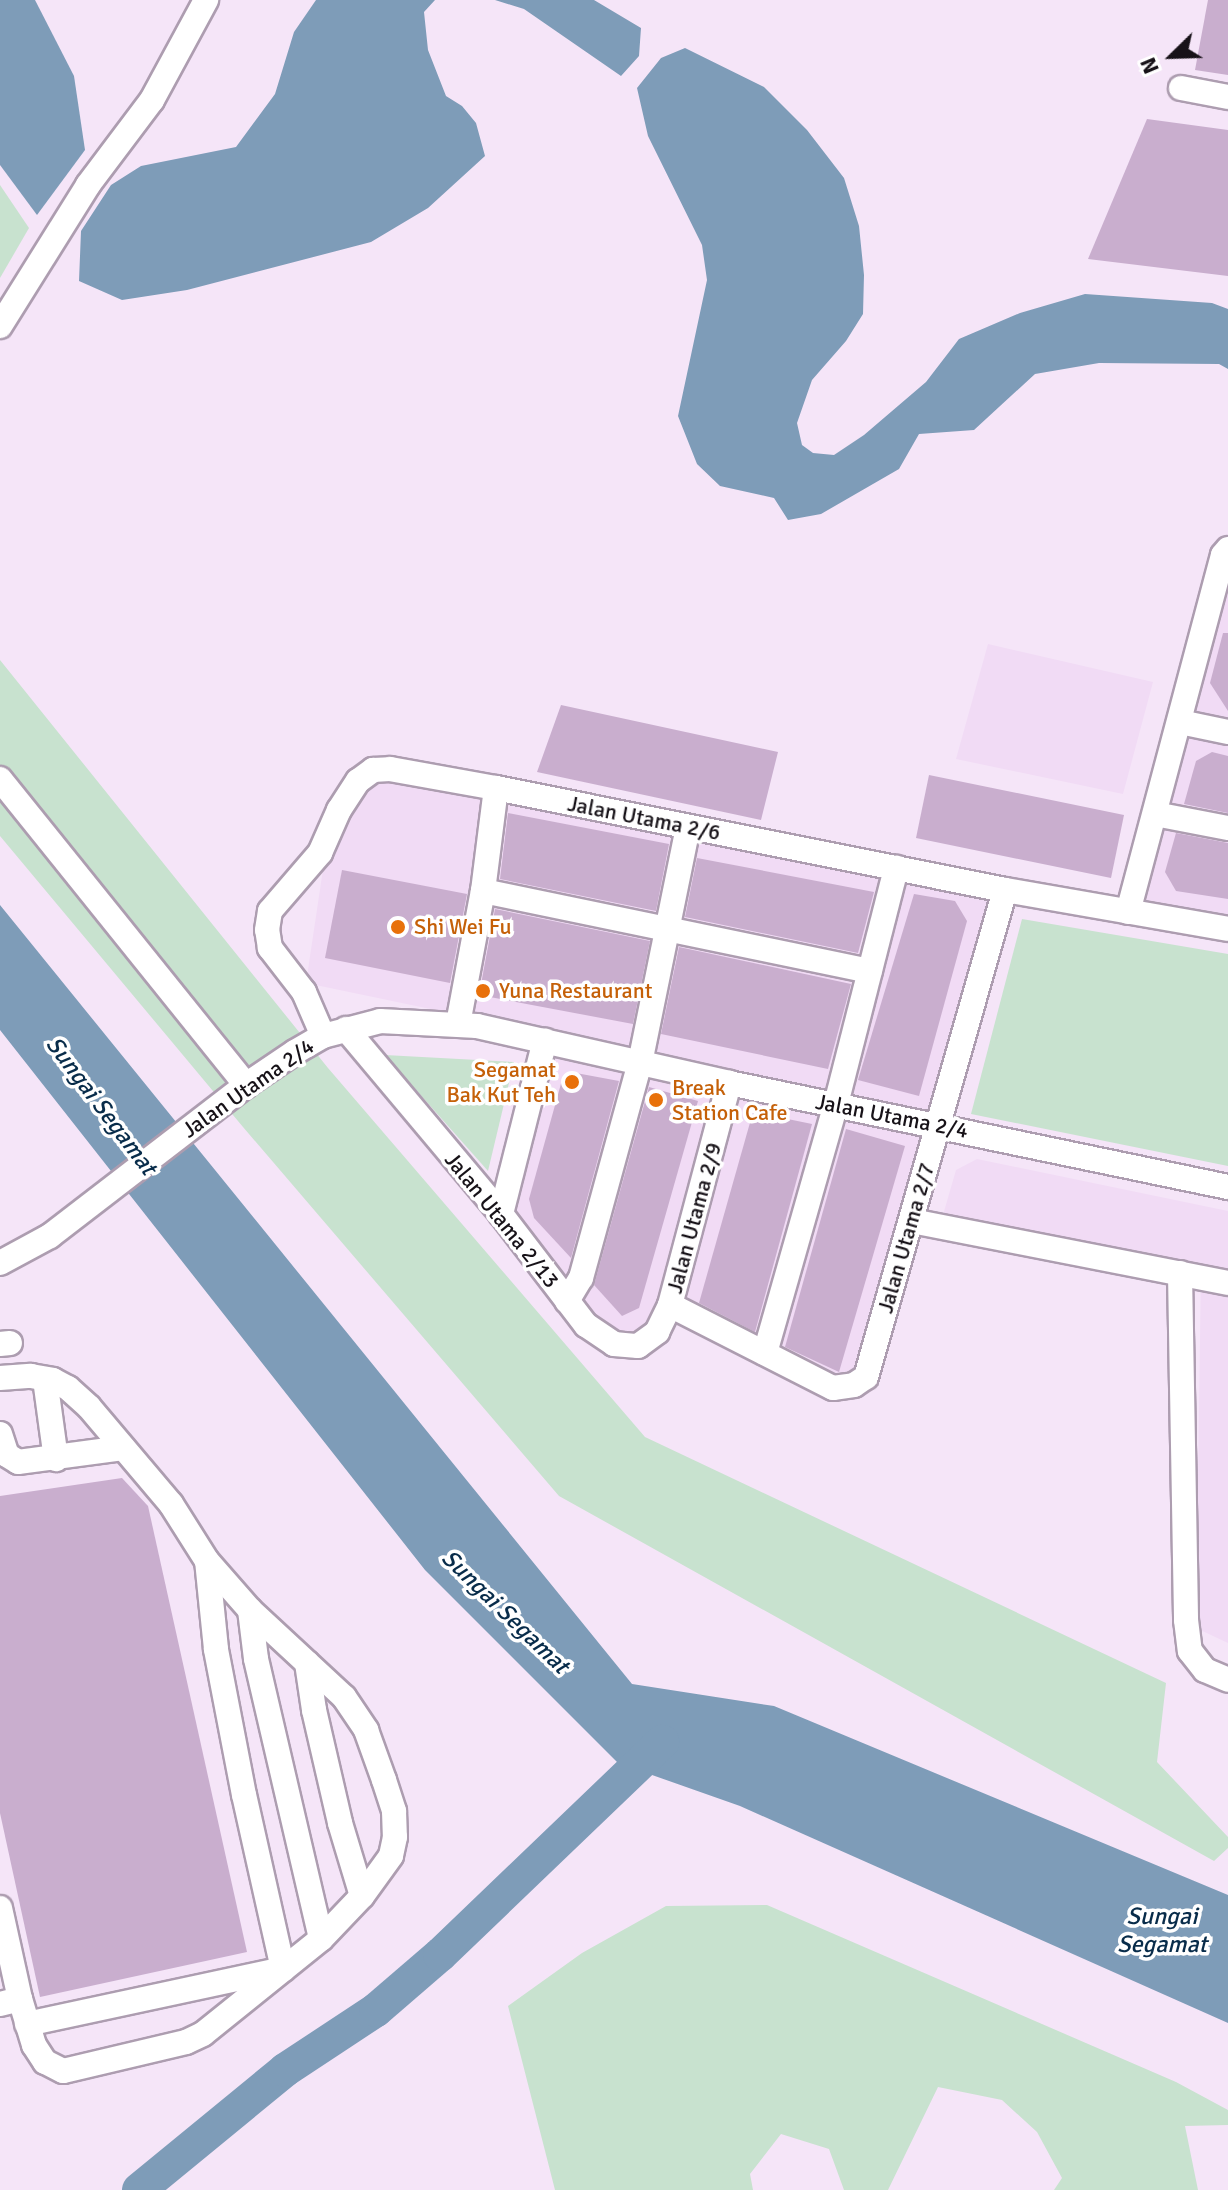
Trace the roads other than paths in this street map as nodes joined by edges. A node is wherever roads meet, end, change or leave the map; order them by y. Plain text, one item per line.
1 (206, 0) edge
2 (1181, 88) dead end
3 (1228, 97) edge
4 (0, 326) edge
5 (1228, 549) edge
6 (1216, 627) edge
7 (1180, 722) junction
8 (1228, 732) edge
9 (0, 779) edge
10 (496, 788) junction
11 (1155, 814) junction
12 (688, 827) junction
13 (1228, 828) edge
14 (896, 868) junction
15 (1005, 890) junction
16 (483, 891) junction
17 (1128, 912) junction
18 (669, 929) junction
19 (1228, 929) edge
20 (870, 971) junction
21 (458, 1024) junction
22 (346, 1029) junction
23 (323, 1036) junction
24 (545, 1040) junction
25 (640, 1063) junction
26 (729, 1083) junction
27 (239, 1090) junction
28 (836, 1104) junction
29 (938, 1125) junction
30 (1228, 1187) edge
31 (501, 1214) junction
32 (912, 1221) junction
33 (0, 1263) edge
34 (1180, 1273) junction
35 (1228, 1283) edge
36 (567, 1301) junction
37 (670, 1305) junction
38 (765, 1353) junction
39 (0, 1378) edge
40 (45, 1379) junction
41 (0, 1434) edge
42 (123, 1448) junction
43 (56, 1459) junction
44 (207, 1561) junction
45 (250, 1610) junction
46 (307, 1663) junction
47 (1228, 1680) edge
48 (362, 1896) junction
49 (0, 1908) edge
50 (321, 1939) junction
51 (283, 1969) junction
52 (10, 2001) edge
53 (27, 2024) junction

1 - 4 street
2 - 3 street
5 - 6 street
6 - 7 street
7 - 8 street
7 - 11 street
9 - 27 street
10 - 12 street, Jalan Utama 2/6
10 - 16 street
10 - 23 street, Jalan Utama 2/6
11 - 13 street
11 - 17 street
12 - 14 street, Jalan Utama 2/6
12 - 18 street
14 - 15 street, Jalan Utama 2/6
14 - 20 street
15 - 17 street, Jalan Utama 2/6
15 - 29 street, Jalan Utama 2/7
16 - 18 street
16 - 21 street
17 - 19 street, Jalan Utama 2/6
18 - 20 street
18 - 25 street
20 - 28 street
21 - 22 street, Jalan Utama 2/4
21 - 24 street, Jalan Utama 2/4
22 - 23 street, Jalan Utama 2/4
22 - 31 street, Jalan Utama 2/13
23 - 27 street, Jalan Utama 2/4
24 - 25 street, Jalan Utama 2/4
24 - 31 street
25 - 26 street, Jalan Utama 2/4
25 - 36 street
26 - 28 street, Jalan Utama 2/4
26 - 37 street, Jalan Utama 2/9
27 - 33 street, Jalan Utama 2/4
28 - 29 street, Jalan Utama 2/4
28 - 38 street
29 - 30 street, Jalan Utama 2/4
29 - 32 street, Jalan Utama 2/7
31 - 36 street, Jalan Utama 2/13
32 - 34 street
32 - 38 street, Jalan Utama 2/7
34 - 35 street
34 - 47 street
36 - 37 street, Jalan Utama 2/13
37 - 38 street, Jalan Utama 2/7
39 - 40 street
40 - 42 street
40 - 43 street
41 - 43 street
42 - 43 street
42 - 44 street
44 - 45 street
44 - 51 street
45 - 46 street
45 - 50 street
46 - 48 street
46 - 48 street
48 - 50 street
49 - 52 street
50 - 51 street
51 - 53 street
51 - 53 street
52 - 53 street

